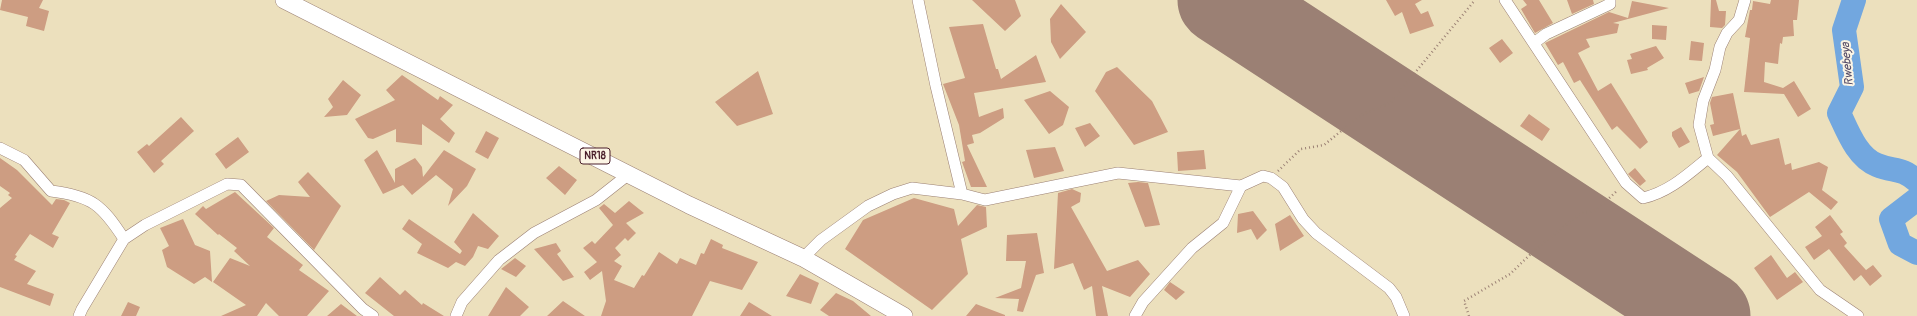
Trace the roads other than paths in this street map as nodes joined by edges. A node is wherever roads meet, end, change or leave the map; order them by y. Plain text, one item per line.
1 (284, 0) edge
2 (918, 0) edge
3 (1504, 0) edge
4 (1610, 0) edge
5 (1745, 0) edge
6 (1534, 43) junction
7 (0, 148) edge
8 (1708, 158) junction
9 (629, 174) junction
10 (1241, 186) junction
11 (962, 194) junction
12 (124, 239) junction
13 (803, 258) junction
14 (79, 316) edge
15 (373, 316) edge
16 (456, 316) edge
17 (904, 316) edge
18 (1134, 316) edge
19 (1404, 316) edge
20 (1858, 316) edge

1 - 9 main road, NR18
2 - 11 street
3 - 6 street
4 - 6 street
5 - 8 street
6 - 8 street
7 - 12 street
8 - 20 street
9 - 13 main road, NR18
9 - 16 street
10 - 11 street
10 - 18 street
10 - 19 street
11 - 13 street
12 - 14 street
12 - 15 street
13 - 17 main road, NR18

